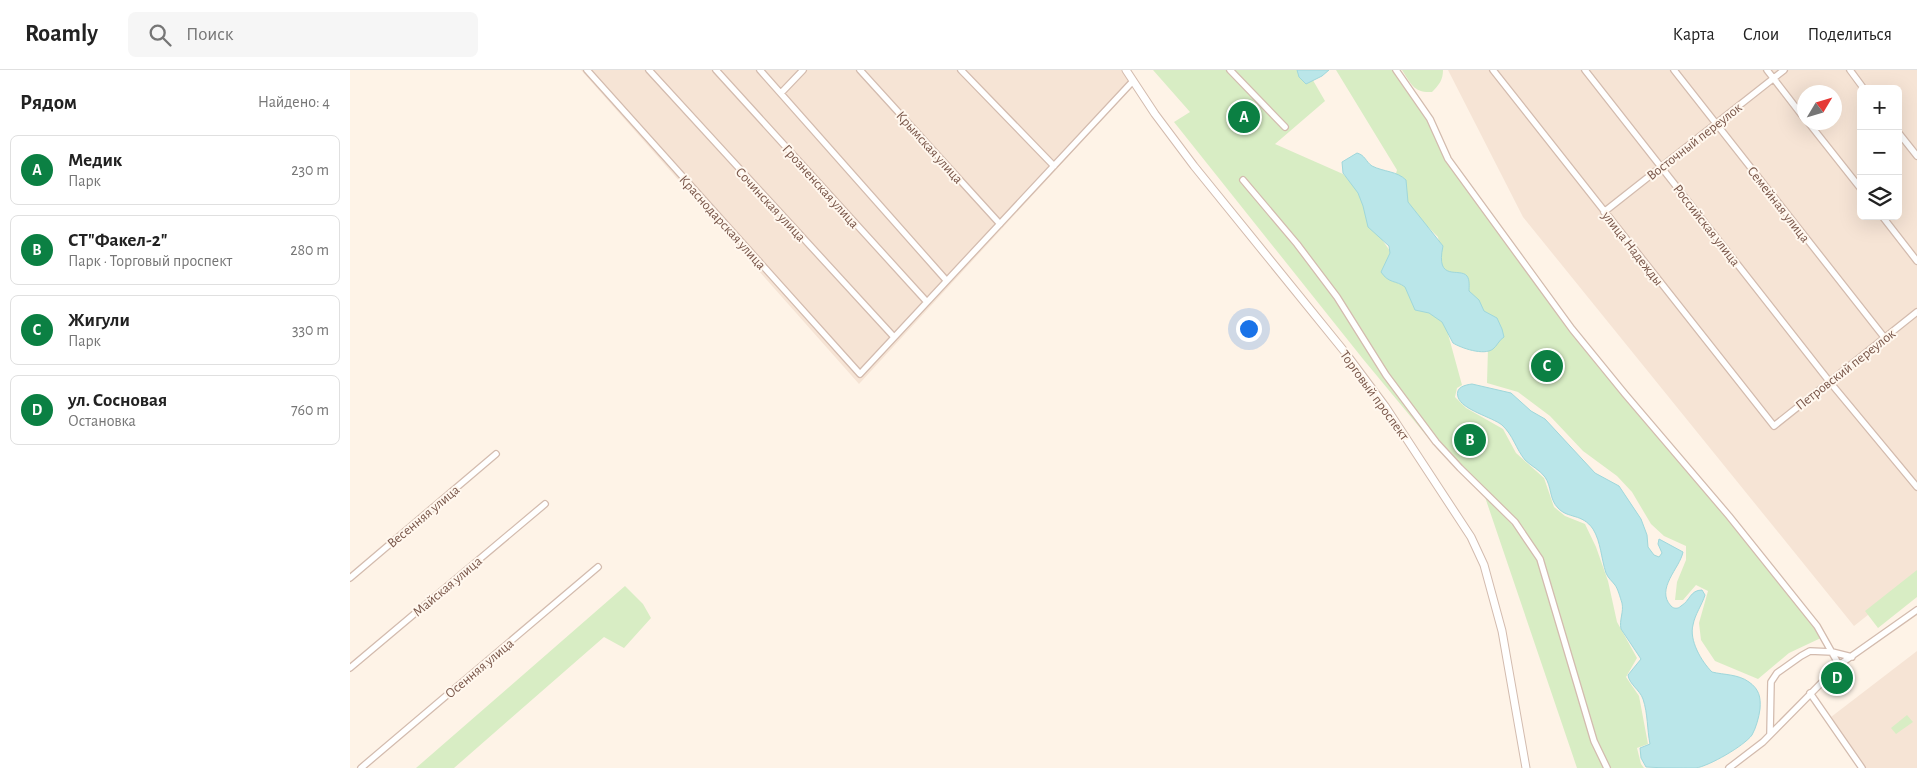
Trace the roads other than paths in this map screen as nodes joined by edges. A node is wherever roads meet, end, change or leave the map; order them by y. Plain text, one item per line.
1 (587, 70) edge
2 (649, 70) edge
3 (716, 70) edge
4 (760, 70) edge
5 (803, 70) edge
6 (860, 70) edge
7 (961, 70) edge
8 (1126, 70) edge
9 (1230, 70) edge
10 (1396, 70) edge
11 (1493, 70) edge
12 (1585, 70) edge
13 (1674, 70) edge
14 (1767, 70) edge
15 (1784, 70) edge
16 (1850, 70) edge
17 (1774, 78) junction
18 (1133, 81) junction
19 (1861, 85) edge
20 (780, 93) junction
21 (1797, 109) edge
22 (1716, 124) junction
23 (1285, 127) dead end
24 (1814, 130) edge
25 (1902, 137) edge
26 (1917, 156) edge
27 (1054, 166) junction
28 (1661, 167) junction
29 (1243, 180) dead end
30 (1857, 184) edge
31 (1604, 212) junction
32 (1885, 220) edge
33 (1000, 224) junction
34 (1917, 261) edge
35 (946, 280) junction
36 (927, 302) junction
37 (1917, 312) edge
38 (894, 337) junction
39 (1884, 337) junction
40 (1829, 381) junction
41 (1774, 426) joint
42 (496, 454) dead end
43 (1917, 487) edge
44 (544, 504) dead end
45 (598, 567) dead end
46 (350, 578) edge
47 (1917, 610) edge
48 (1832, 652) junction
49 (1852, 657) junction
50 (1839, 665) junction
51 (350, 668) edge
52 (1810, 693) junction
53 (1770, 734) junction
54 (360, 768) edge
55 (1526, 768) edge
56 (1606, 768) edge
57 (1729, 768) edge
58 (1862, 768) edge

1 - 38 street, Краснодарская улица
2 - 38 street, Сочинская улица
3 - 36 street, Грозненская улица
4 - 20 street
5 - 20 street
6 - 33 street, Крымская улица
7 - 27 street
8 - 18 street, Торговый проспект
9 - 23 street
10 - 48 street
11 - 31 street, улица Надежды
12 - 28 street, Российская улица
13 - 22 street, Семейная улица
14 - 17 street
15 - 17 street, Восточный переулок
16 - 19 street
17 - 21 street
17 - 22 street, Восточный переулок
18 - 27 street
18 - 55 street, Торговый проспект
20 - 35 street
22 - 28 street, Восточный переулок
22 - 39 street, Семейная улица
24 - 30 street
25 - 26 street
27 - 33 street
28 - 31 street, Восточный переулок
28 - 40 street, Российская улица
29 - 56 street
31 - 41 street, улица Надежды
32 - 34 street
33 - 35 street
35 - 36 street
36 - 38 street
37 - 39 street, Петровский переулок
39 - 40 street, Петровский переулок
40 - 41 street, Петровский переулок
40 - 43 street, Российская улица
42 - 46 street, Весенняя улица
44 - 51 street, Майская улица
45 - 54 street, Осенняя улица
47 - 49 street
48 - 49 street
48 - 50 street
48 - 53 street
49 - 50 street
50 - 52 street
52 - 53 street
52 - 58 street
53 - 57 street

